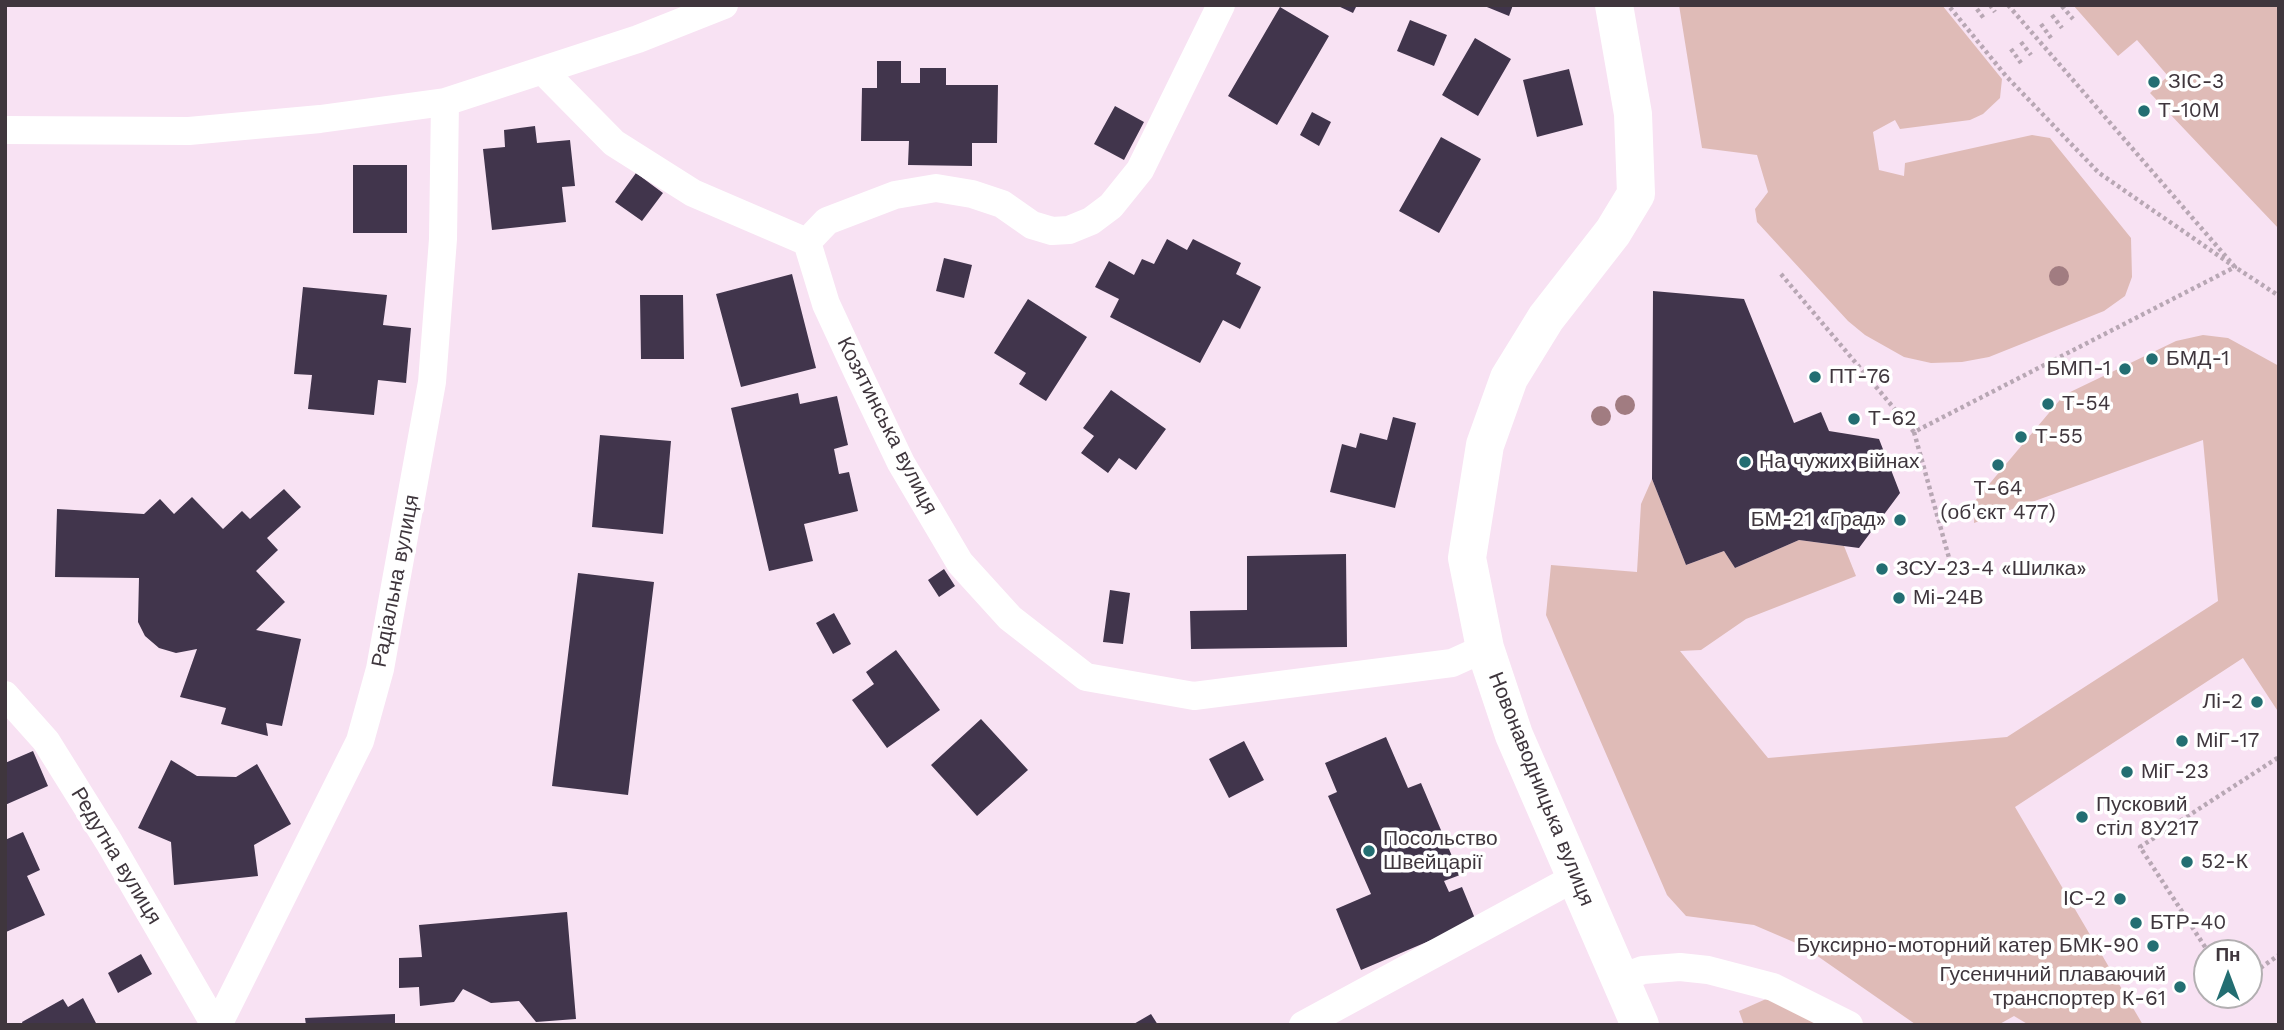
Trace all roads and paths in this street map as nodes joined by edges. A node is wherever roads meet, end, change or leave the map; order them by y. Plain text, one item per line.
1 (724, 5) edge
2 (1221, 5) edge
3 (1614, 5) edge
4 (1948, 5) edge
5 (1990, 5) edge
6 (2008, 5) edge
7 (2062, 6) edge
8 (1977, 9) dead end
9 (1996, 12) dead end
10 (2052, 15) dead end
11 (2073, 19) dead end
12 (1985, 20) dead end
13 (2041, 24) dead end
14 (2062, 28) dead end
15 (2051, 38) dead end
16 (2021, 42) dead end
17 (2011, 50) dead end
18 (2031, 55) dead end
19 (2021, 63) dead end
20 (543, 71) junction
21 (445, 102) junction
22 (5, 130) edge
23 (807, 242) junction
24 (2235, 267) junction
25 (1782, 274) dead end
26 (2279, 296) edge
27 (1914, 432) junction
28 (1951, 565) dead end
29 (1485, 648) junction
30 (5, 695) edge
31 (2279, 757) edge
32 (1576, 877) junction
33 (2200, 939) edge
34 (2279, 955) edge
35 (2263, 966) edge
36 (1621, 978) junction
37 (216, 1025) edge
38 (1303, 1025) edge
39 (1640, 1025) edge
40 (1849, 1025) edge

1 - 20 street
2 - 23 street
3 - 29 main road, Новонаводницька вулиця
4 - 24 path
5 - 9 path
6 - 24 path
7 - 11 path
8 - 12 path
10 - 14 path
13 - 15 path
16 - 18 path
17 - 19 path
20 - 21 street
20 - 23 street
21 - 22 street
21 - 37 street, Радіальна вулиця
23 - 29 street, Козятинська вулиця
24 - 26 path
24 - 27 path
25 - 27 path
27 - 28 path
29 - 32 main road, Новонаводницька вулиця
30 - 37 street, Редутна вулиця
31 - 33 path
32 - 36 main road, Новонаводницька вулиця
32 - 38 street
34 - 35 path
36 - 39 main road, Новонаводницька вулиця
36 - 40 street

